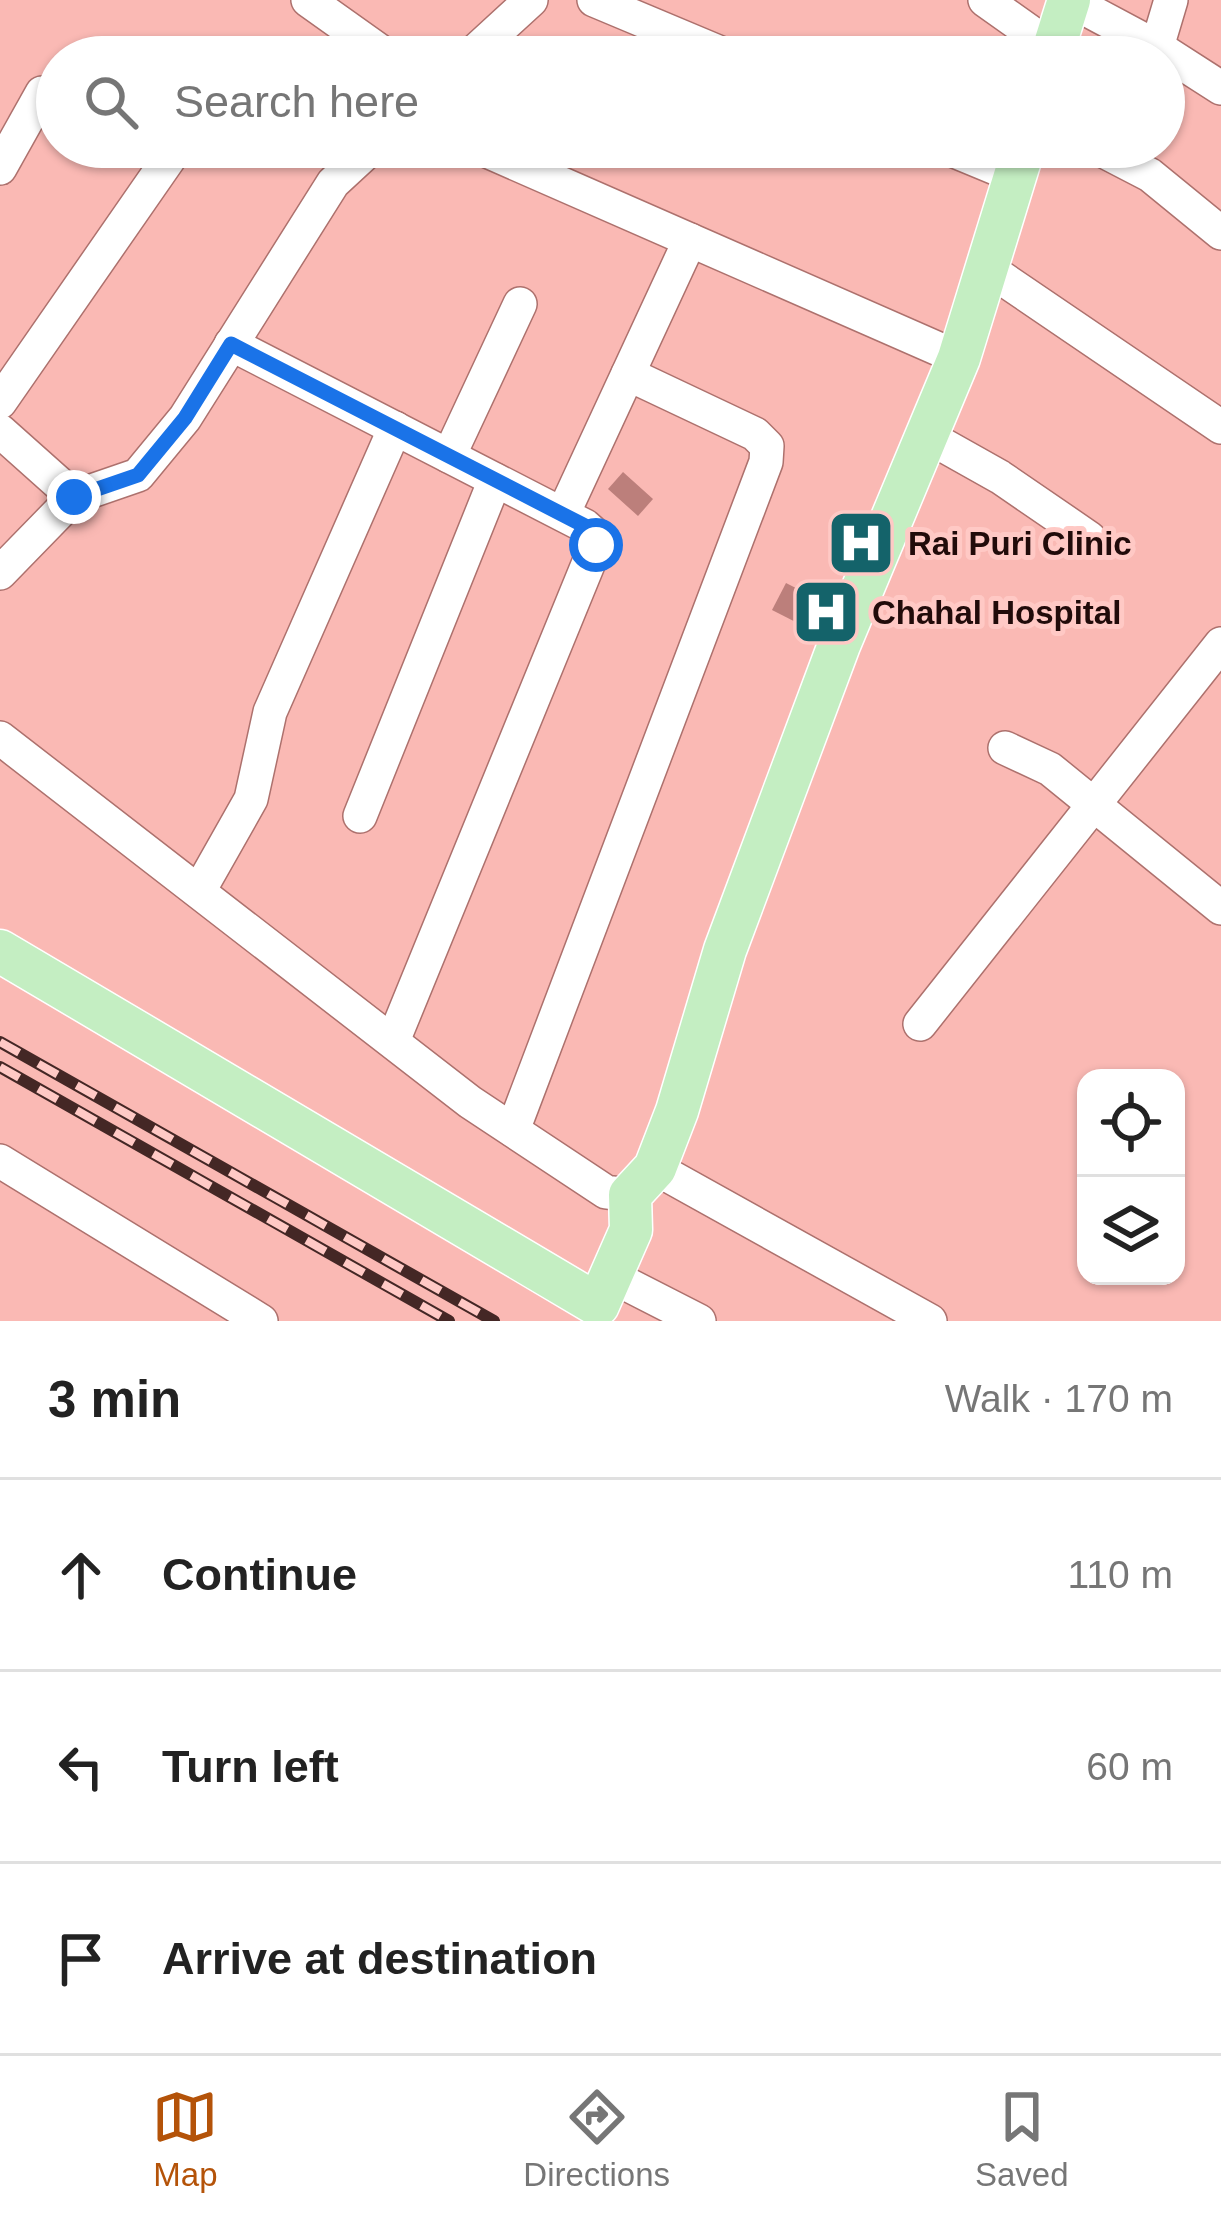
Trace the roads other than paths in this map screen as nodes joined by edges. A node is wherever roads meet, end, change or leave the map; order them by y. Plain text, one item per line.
1 (308, 0) edge
2 (531, 0) edge
3 (594, 0) edge
4 (985, 0) edge
5 (1069, 0) edge
6 (1172, 0) edge
7 (359, 36) edge
8 (492, 36) edge
9 (680, 36) edge
10 (1031, 36) edge
11 (1058, 36) edge
12 (1136, 36) edge
13 (1161, 36) edge
14 (1185, 65) edge
15 (1221, 88) edge
16 (36, 104) edge
17 (0, 168) edge
18 (162, 168) edge
19 (349, 168) edge
20 (526, 168) edge
21 (1018, 168) edge
22 (1136, 168) edge
23 (1221, 233) edge
24 (690, 240) junction
25 (987, 268) junction
26 (520, 304) dead end
27 (231, 344) junction
28 (959, 358) junction
29 (628, 374) junction
30 (0, 402) edge
31 (1221, 427) edge
32 (394, 428) junction
33 (0, 431) edge
34 (927, 436) junction
35 (449, 456) junction
36 (495, 480) junction
37 (74, 497) junction
38 (562, 514) junction
39 (1090, 538) dead end
40 (0, 572) edge
41 (1221, 644) edge
42 (0, 738) edge
43 (1005, 748) dead end
44 (1094, 807) junction
45 (360, 816) dead end
46 (200, 891) junction
47 (1221, 908) edge
48 (0, 951) edge
49 (920, 1024) dead end
50 (393, 1041) junction
51 (513, 1130) junction
52 (0, 1161) edge
53 (642, 1181) junction
54 (600, 1300) edge
55 (261, 1321) edge
56 (699, 1321) edge
57 (930, 1321) edge

1 - 7 street
2 - 8 street
3 - 9 street
4 - 10 street
5 - 11 main road
5 - 12 street
6 - 13 street
14 - 15 street
16 - 17 street
18 - 30 street
19 - 27 street
20 - 24 street
21 - 25 main road
22 - 23 street
24 - 28 street
24 - 29 street
25 - 28 main road
25 - 31 street
26 - 35 street
27 - 32 street
27 - 37 street
28 - 34 main road
29 - 38 street
29 - 51 street
32 - 35 street
32 - 46 street
33 - 37 street
34 - 39 street
34 - 53 main road
35 - 36 street
36 - 38 street
36 - 45 street
37 - 40 street
38 - 50 street
41 - 44 street
42 - 46 street
43 - 44 street
44 - 47 street
44 - 49 street
46 - 50 street
48 - 54 main road
50 - 51 street
51 - 53 street
52 - 55 street
53 - 54 main road
53 - 57 street
54 - 56 street

